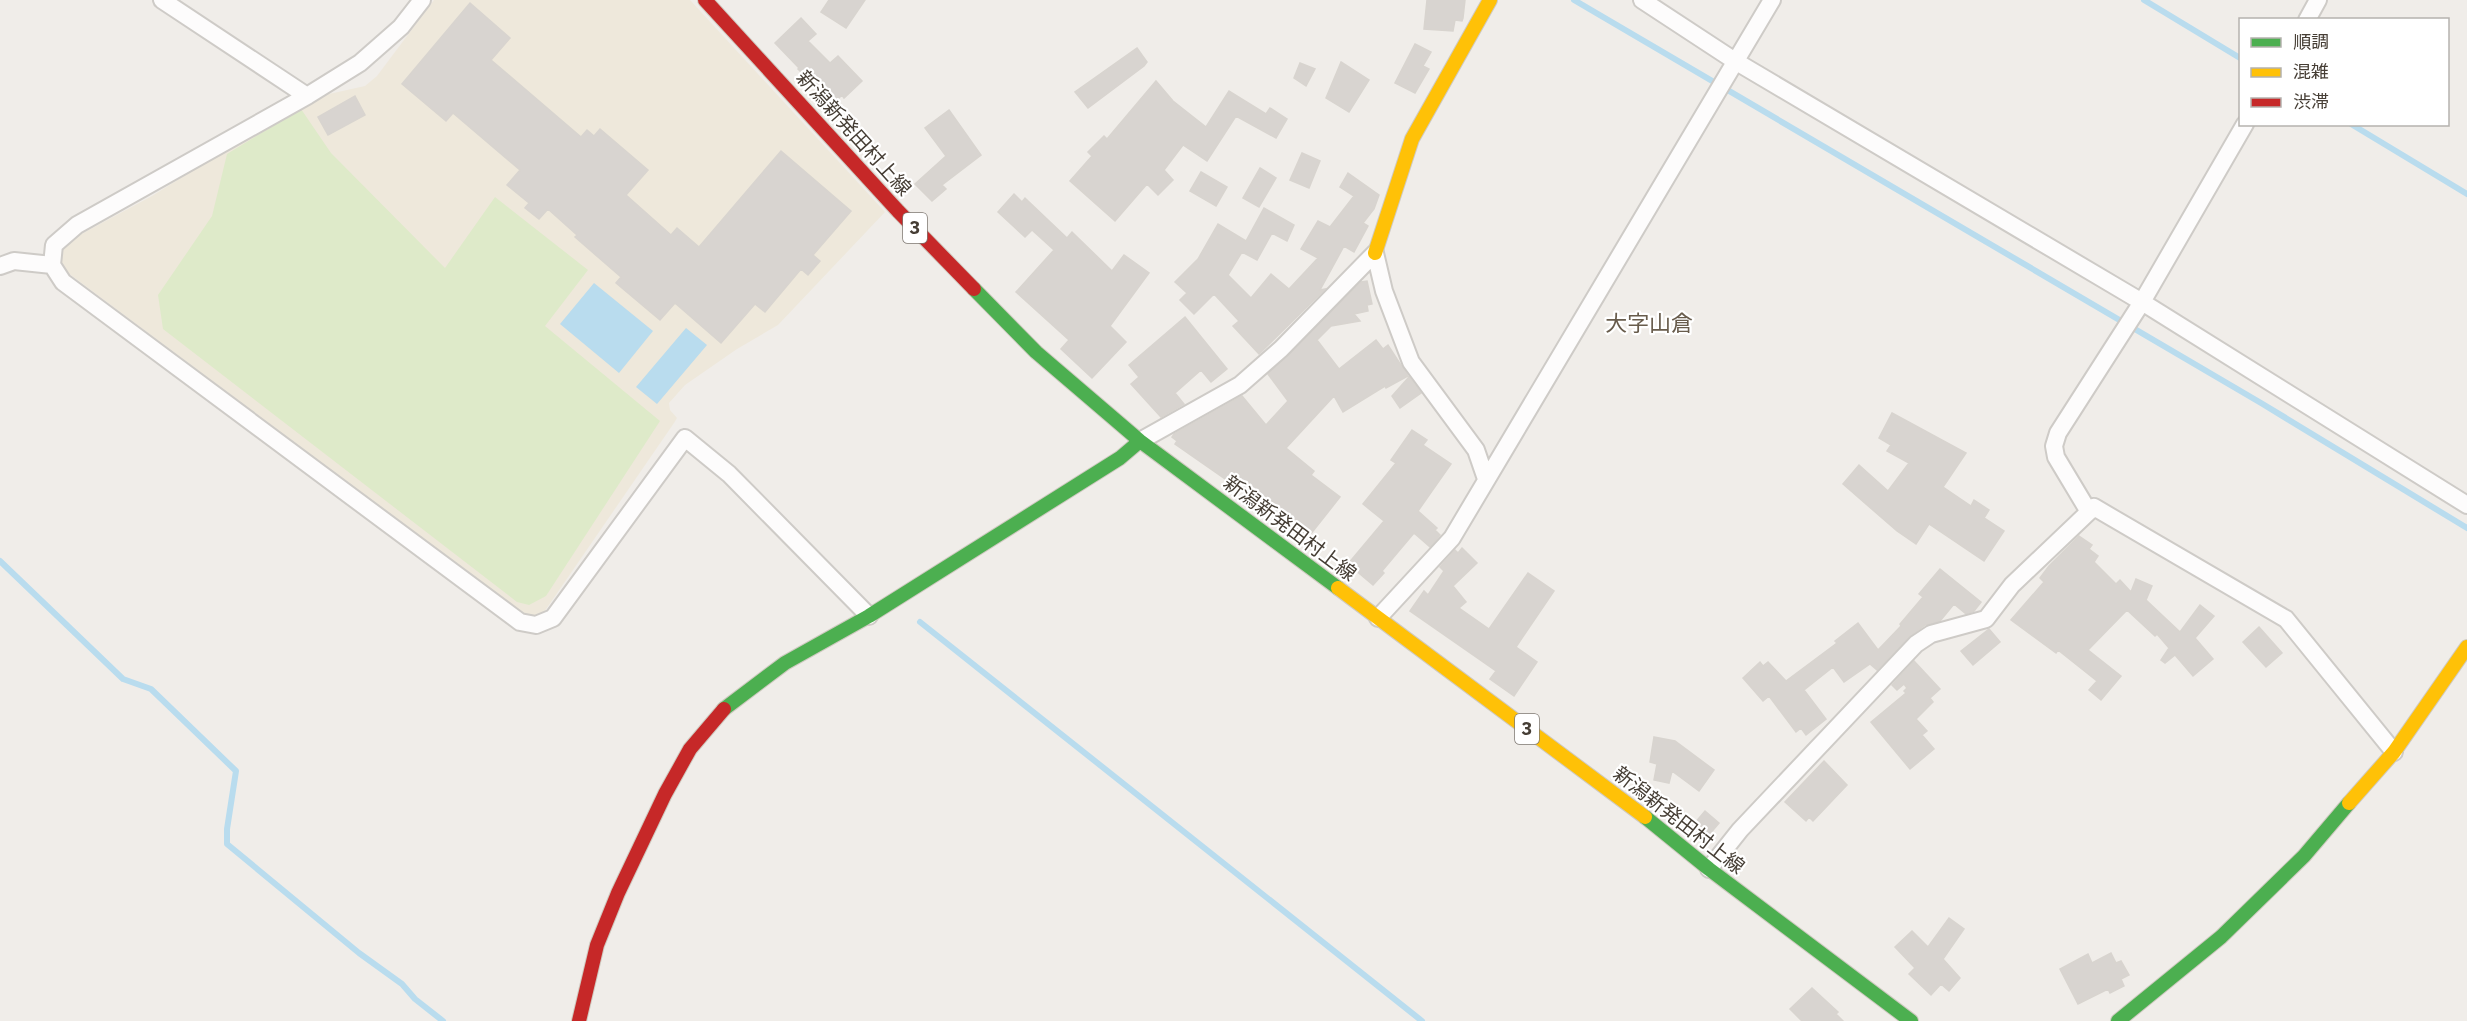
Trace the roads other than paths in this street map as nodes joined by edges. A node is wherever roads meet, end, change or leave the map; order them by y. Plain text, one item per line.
1 (162, 0) edge
2 (422, 0) edge
3 (705, 0) edge
4 (1490, 0) edge
5 (1642, 0) edge
6 (1772, 0) edge
7 (2318, 0) edge
8 (2308, 18) edge
9 (1735, 61) junction
10 (307, 96) junction
11 (2244, 126) edge
12 (1375, 253) junction
13 (51, 265) junction
14 (0, 266) edge
15 (2142, 302) junction
16 (1140, 441) junction
17 (1486, 478) junction
18 (2467, 505) edge
19 (2089, 512) junction
20 (869, 616) junction
21 (1378, 618) junction
22 (2467, 647) edge
23 (2394, 752) junction
24 (1709, 869) junction
25 (579, 1021) edge
26 (1911, 1021) edge
27 (2118, 1021) edge

1 - 10 street
2 - 10 street
3 - 16 street, 新潟新発田村上線 / 3
4 - 12 street
5 - 9 street
6 - 9 street
7 - 8 street
9 - 15 street
9 - 17 street
10 - 13 street
11 - 15 street
12 - 16 street
12 - 17 street
13 - 14 street
13 - 20 street
15 - 18 street
15 - 19 street
16 - 20 street
16 - 21 street, 新潟新発田村上線 / 3
17 - 21 street
19 - 23 street
19 - 24 street
20 - 25 street
21 - 24 street, 新潟新発田村上線 / 3
22 - 23 street
23 - 27 street
24 - 26 street, 新潟新発田村上線 / 3

